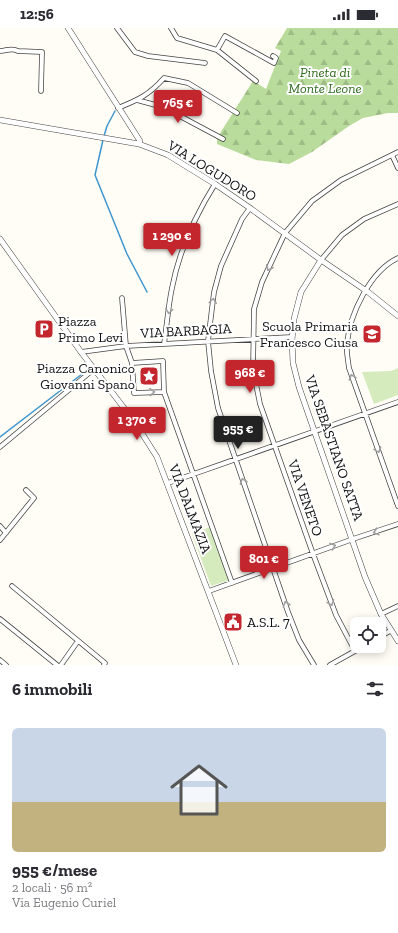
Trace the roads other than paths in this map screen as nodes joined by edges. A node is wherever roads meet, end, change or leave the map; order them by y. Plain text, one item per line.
1 (68, 28) edge
2 (117, 28) edge
3 (171, 28) edge
4 (0, 50) edge
5 (217, 50) junction
6 (273, 56) dead end
7 (205, 63) dead end
8 (256, 81) dead end
9 (41, 91) dead end
10 (137, 100) junction
11 (118, 108) junction
12 (237, 113) dead end
13 (0, 120) edge
14 (223, 139) dead end
15 (139, 144) junction
16 (398, 152) edge
17 (392, 155) junction
18 (398, 168) edge
19 (215, 184) junction
20 (398, 204) edge
21 (250, 208) junction
22 (285, 232) junction
23 (0, 239) edge
24 (398, 258) edge
25 (321, 260) junction
26 (366, 290) junction
27 (122, 298) dead end
28 (398, 316) edge
29 (292, 336) junction
30 (253, 339) junction
31 (208, 342) junction
32 (164, 344) junction
33 (126, 346) junction
34 (81, 352) junction
35 (132, 363) junction
36 (94, 369) junction
37 (164, 392) junction
38 (398, 402) edge
39 (365, 413) junction
40 (314, 431) junction
41 (275, 445) junction
42 (0, 448) edge
43 (236, 459) junction
44 (193, 474) junction
45 (168, 483) junction
46 (26, 490) dead end
47 (398, 506) edge
48 (398, 524) edge
49 (0, 526) edge
50 (6, 533) junction
51 (353, 539) junction
52 (0, 540) edge
53 (313, 554) junction
54 (273, 568) junction
55 (232, 583) junction
56 (12, 586) dead end
57 (209, 591) junction
58 (398, 606) edge
59 (381, 614) junction
60 (0, 619) edge
61 (390, 631) junction
62 (386, 633) edge
63 (78, 641) junction
64 (398, 641) edge
65 (350, 642) edge
66 (351, 653) edge
67 (0, 660) edge
68 (6, 665) edge
69 (57, 665) edge
70 (61, 665) edge
71 (104, 665) edge
72 (236, 665) edge
73 (314, 665) edge
74 (330, 665) edge

1 - 11 street
2 - 7 street
3 - 5 street
4 - 9 street
5 - 6 street
5 - 8 street
10 - 11 street
10 - 12 street
10 - 14 street
11 - 15 street
13 - 15 street, VIA LOGUDORO
15 - 19 street, VIA LOGUDORO
16 - 17 street, VIA VENETO
17 - 18 street
17 - 22 street, VIA VENETO
19 - 21 street, VIA LOGUDORO
19 -> 32 street
20 - 25 street, VIA SEBASTIANO SATTA
21 - 22 street, VIA LOGUDORO
31 -> 21 street
22 - 25 street, VIA LOGUDORO
22 -> 30 street, VIA VENETO
23 - 34 street, VIA DALMAZIA
24 - 26 street
25 - 26 street, VIA LOGUDORO
25 - 29 street, VIA SEBASTIANO SATTA
26 - 28 street, VIA LOGUDORO
39 -> 26 street
27 - 33 street
29 - 30 street, VIA BARBAGIA
29 - 40 street, VIA SEBASTIANO SATTA
30 - 31 street, VIA BARBAGIA
30 - 41 street, VIA VENETO
31 - 32 street, VIA BARBAGIA
31 - 43 street
32 - 33 street, VIA BARBAGIA
33 - 34 street, VIA BARBAGIA
33 - 35 street
34 - 36 street, VIA DALMAZIA
35 -> 37 street
35 - 37 street
36 - 42 street
36 - 45 street, VIA DALMAZIA
37 - 44 street
38 - 39 street
39 - 40 street
39 -> 47 street
40 - 41 street
40 - 51 street, VIA SEBASTIANO SATTA
41 - 43 street
41 - 53 street, VIA VENETO
43 - 44 street
54 -> 43 street
44 - 45 street
44 - 55 street
45 - 57 street, VIA DALMAZIA
46 - 50 street
48 -> 51 street
49 - 50 street
50 - 52 street
53 -> 51 street
51 - 59 street, VIA SEBASTIANO SATTA
53 - 54 street
53 -> 65 street, VIA VENETO
54 - 55 street
73 -> 54 street
55 - 57 street
56 - 63 street
57 - 72 street, VIA DALMAZIA
58 - 59 street
59 - 61 street, VIA SEBASTIANO SATTA
60 - 69 street
61 - 62 street
61 - 64 street, VIA SEBASTIANO SATTA
63 - 70 street
63 - 71 street
66 - 74 street
67 - 68 street

